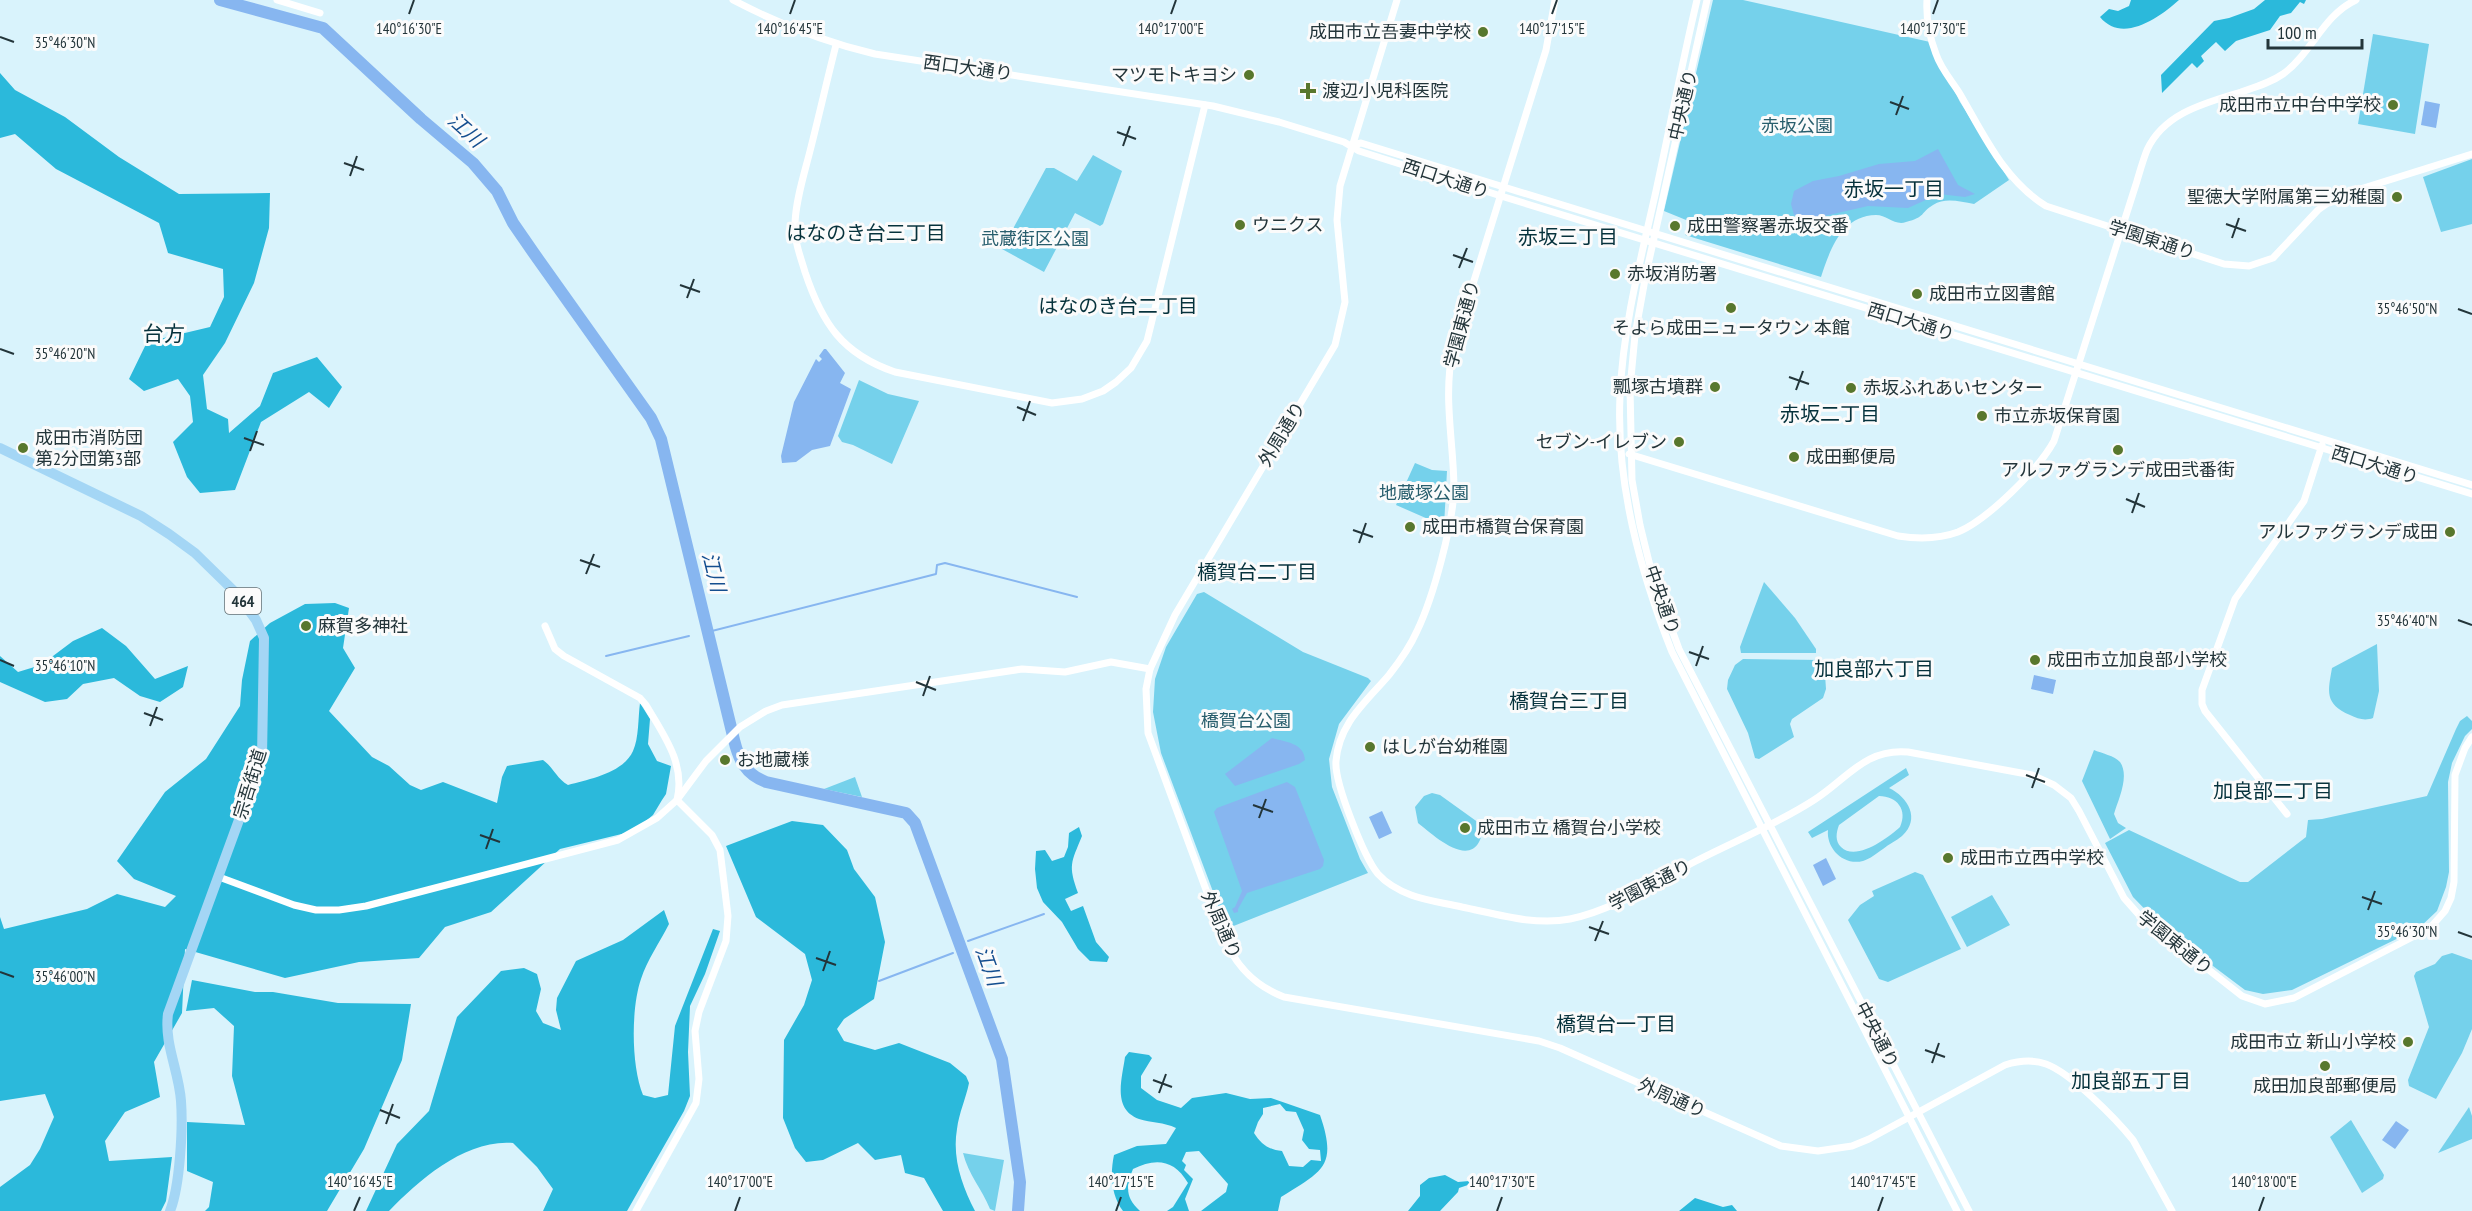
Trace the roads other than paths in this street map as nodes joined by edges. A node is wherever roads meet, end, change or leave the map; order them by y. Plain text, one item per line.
1 (277, 0) edge
2 (733, 0) edge
3 (1397, 0) edge
4 (1555, 0) edge
5 (1697, 0) edge
6 (1707, 0) edge
7 (1927, 0) edge
8 (2356, 0) edge
9 (320, 13) dead end
10 (836, 45) junction
11 (1205, 105) junction
12 (1352, 145) junction
13 (2472, 154) edge
14 (1504, 186) junction
15 (1501, 196) junction
16 (2121, 231) junction
17 (1646, 236) junction
18 (1654, 239) junction
19 (2078, 369) junction
20 (2324, 440) junction
21 (0, 448) edge
22 (2321, 448) junction
23 (1622, 453) junction
24 (1632, 454) junction
25 (2472, 485) edge
26 (2472, 494) edge
27 (545, 626) dead end
28 (1150, 669) junction
29 (2472, 737) edge
30 (677, 800) junction
31 (2287, 814) dead end
32 (1769, 824) junction
33 (1761, 828) junction
34 (219, 877) junction
35 (1914, 1115) junction
36 (170, 1211) edge
37 (636, 1211) edge
38 (1957, 1211) edge
39 (1969, 1211) edge
40 (2172, 1211) edge

1 - 9 street
2 - 10 street, 西口大通り
3 - 12 street, 外周通り
4 - 14 street, 学園東通り
5 - 17 street, 中央通り
6 - 18 street, 中央通り
7 - 16 street, 学園東通り
8 - 16 street
10 - 11 street, 西口大通り
10 - 11 street
11 - 12 street, 西口大通り
12 - 14 street, 西口大通り
12 - 15 street, 西口大通り
12 - 28 street, 外周通り
13 - 16 street, 学園東通り
14 - 15 street, 学園東通り
14 - 17 street, 西口大通り
15 - 17 street, 西口大通り
15 - 33 street, 学園東通り
16 - 19 street
17 - 18 street, 西口大通り
17 - 23 street, 中央通り
18 - 19 street, 西口大通り
18 - 24 street, 中央通り
19 - 20 street, 西口大通り
19 - 22 street, 西口大通り
19 - 24 street
20 - 22 street
20 - 25 street, 西口大通り
21 - 34 highway, 宗吾街道 / 464
22 - 26 street, 西口大通り
22 - 31 street
23 - 24 street
23 - 33 street, 中央通り
24 - 32 street, 中央通り
27 - 30 street
28 - 30 street
28 - 35 street, 外周通り
29 - 32 street, 学園東通り
30 - 34 street
30 - 37 street
32 - 33 street, 学園東通り
32 - 35 street, 中央通り
33 - 35 street, 中央通り
34 - 36 highway, 宗吾街道 / 464
35 - 38 street, 中央通り
35 - 39 street, 中央通り
35 - 40 street, 外周通り

